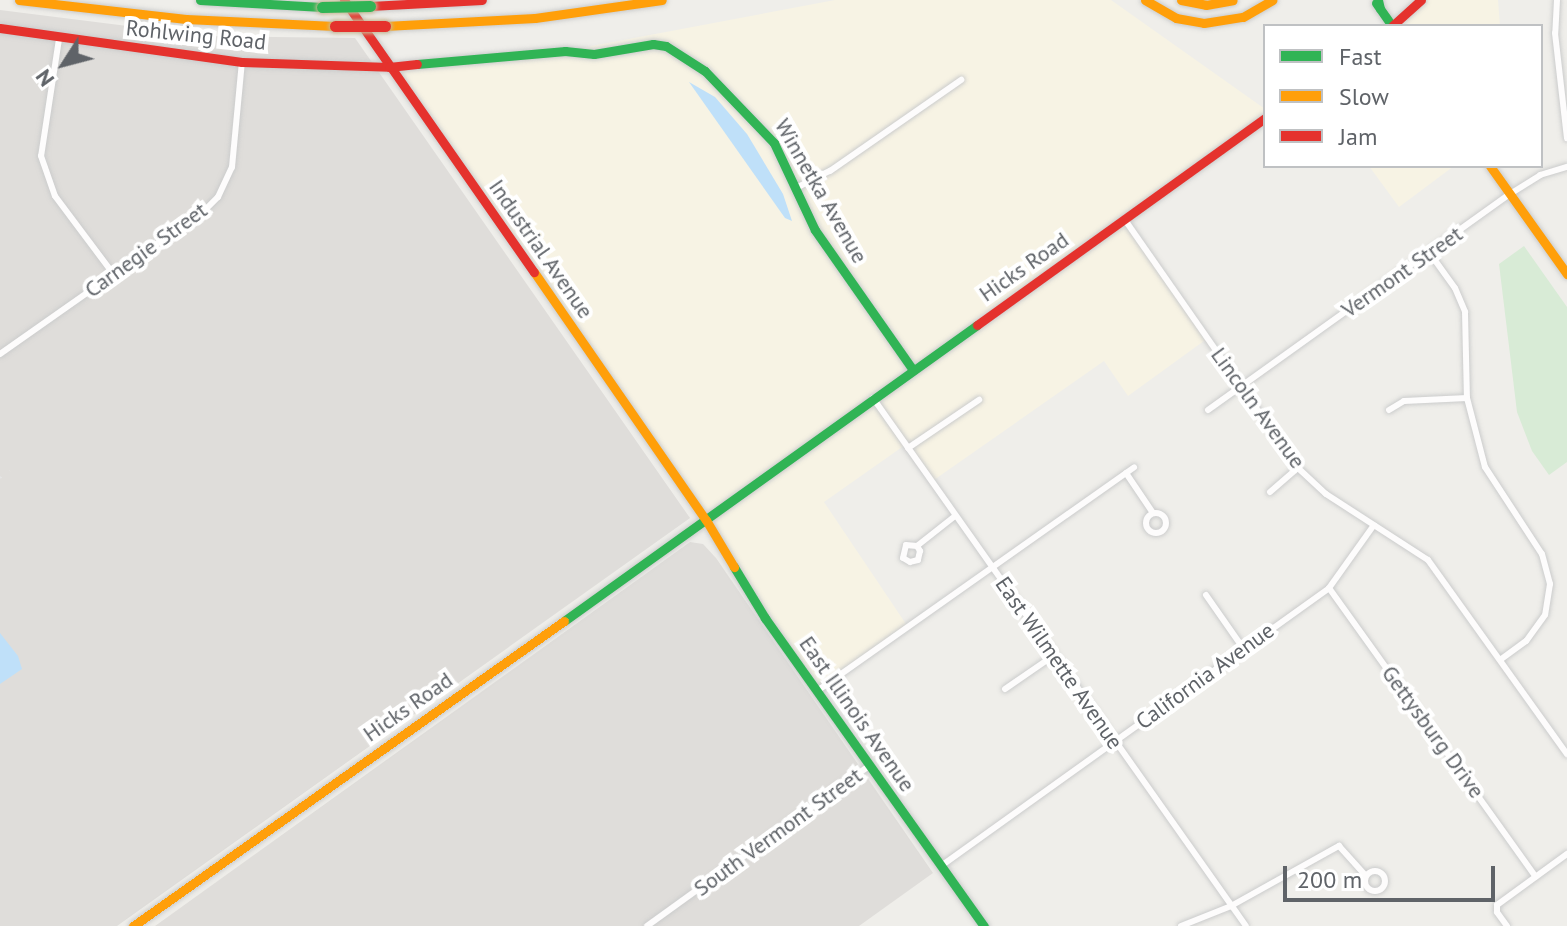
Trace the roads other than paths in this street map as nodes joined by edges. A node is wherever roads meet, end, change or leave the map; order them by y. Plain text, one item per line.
1 (19, 0) edge
2 (200, 0) edge
3 (344, 0) edge
4 (482, 0) edge
5 (662, 0) edge
6 (1145, 0) edge
7 (1181, 0) edge
8 (1233, 0) edge
9 (1272, 0) edge
10 (1421, 0) edge
11 (1557, 0) edge
12 (1378, 3) edge
13 (1391, 24) edge
14 (1394, 24) edge
15 (0, 28) edge
16 (59, 39) junction
17 (242, 62) junction
18 (389, 67) junction
19 (961, 80) dead end
20 (1263, 119) edge
21 (1567, 138) edge
22 (1567, 167) edge
23 (1491, 168) edge
24 (798, 187) junction
25 (1510, 194) junction
26 (1125, 220) junction
27 (1429, 252) junction
28 (1567, 274) edge
29 (114, 275) junction
30 (0, 354) edge
31 (913, 370) junction
32 (1241, 386) junction
33 (873, 398) junction
34 (1467, 398) junction
35 (979, 400) dead end
36 (1208, 410) dead end
37 (1389, 410) dead end
38 (908, 448) junction
39 (1134, 467) dead end
40 (1298, 468) junction
41 (1126, 473) junction
42 (1270, 492) dead end
43 (1153, 513) dead end
44 (955, 516) junction
45 (706, 520) junction
46 (1374, 525) junction
47 (917, 546) dead end
48 (992, 568) junction
49 (1329, 588) junction
50 (1206, 595) dead end
51 (1243, 648) junction
52 (1053, 656) junction
53 (1500, 660) junction
54 (1005, 689) dead end
55 (817, 691) junction
56 (1567, 736) edge
57 (1114, 741) junction
58 (1558, 742) junction
59 (1567, 754) edge
60 (869, 766) junction
61 (1567, 854) edge
62 (941, 866) junction
63 (1366, 876) dead end
64 (1536, 877) junction
65 (1231, 906) junction
66 (133, 926) edge
67 (647, 926) edge
68 (984, 926) edge
69 (1181, 926) edge
70 (1246, 926) edge
71 (1507, 926) edge

1 - 5 main road, bridge
2 - 4 main road, bridge
3 - 18 main road, Industrial Avenue
6 - 9 main road
7 - 8 main road
10 - 14 main road
11 - 21 street
12 - 13 main road
15 - 16 main road, Rohlwing Road
16 - 17 main road, Rohlwing Road
16 - 29 street
17 - 18 main road, Rohlwing Road
17 - 29 street, Carnegie Street
18 - 24 main road, Winnetka Avenue
18 - 45 main road, Industrial Avenue
19 - 24 street
20 - 26 main road, Hicks Road
22 - 25 street, Vermont Street
23 - 25 main road
24 - 31 main road, Winnetka Avenue
25 - 27 street, Vermont Street
25 - 28 main road
26 - 31 main road, Hicks Road
26 - 32 street, Lincoln Avenue
27 - 32 street, Vermont Street
27 - 34 street
29 - 30 street, Carnegie Street
31 - 33 main road, Hicks Road
32 - 36 street, Vermont Street
32 - 40 street, Lincoln Avenue
33 - 38 street, East Wilmette Avenue
33 - 45 main road, Hicks Road
34 - 37 street
34 - 53 street
35 - 38 street
38 - 44 street, East Wilmette Avenue
39 - 41 street
40 - 42 street
40 - 46 street, Lincoln Avenue
41 - 43 street
41 - 48 street
44 - 47 street
44 - 48 street, East Wilmette Avenue
45 - 55 main road, East Illinois Avenue
45 - 66 main road, Hicks Road
46 - 49 street, California Avenue
46 - 53 street, Lincoln Avenue
48 - 52 street, East Wilmette Avenue
48 - 55 street
49 - 51 street, California Avenue
49 - 64 street, Gettysburg Drive
50 - 51 street
51 - 57 street, California Avenue
52 - 54 street
52 - 57 street, East Wilmette Avenue
53 - 58 street, Lincoln Avenue
55 - 60 main road, East Illinois Avenue
56 - 58 street
57 - 62 street, California Avenue
57 - 65 street, East Wilmette Avenue
58 - 59 street, Lincoln Avenue
60 - 62 main road, East Illinois Avenue
60 - 67 street, South Vermont Street
61 - 64 street
62 - 68 main road, East Illinois Avenue
63 - 65 street
64 - 71 street
65 - 69 street
65 - 70 street, East Wilmette Avenue

